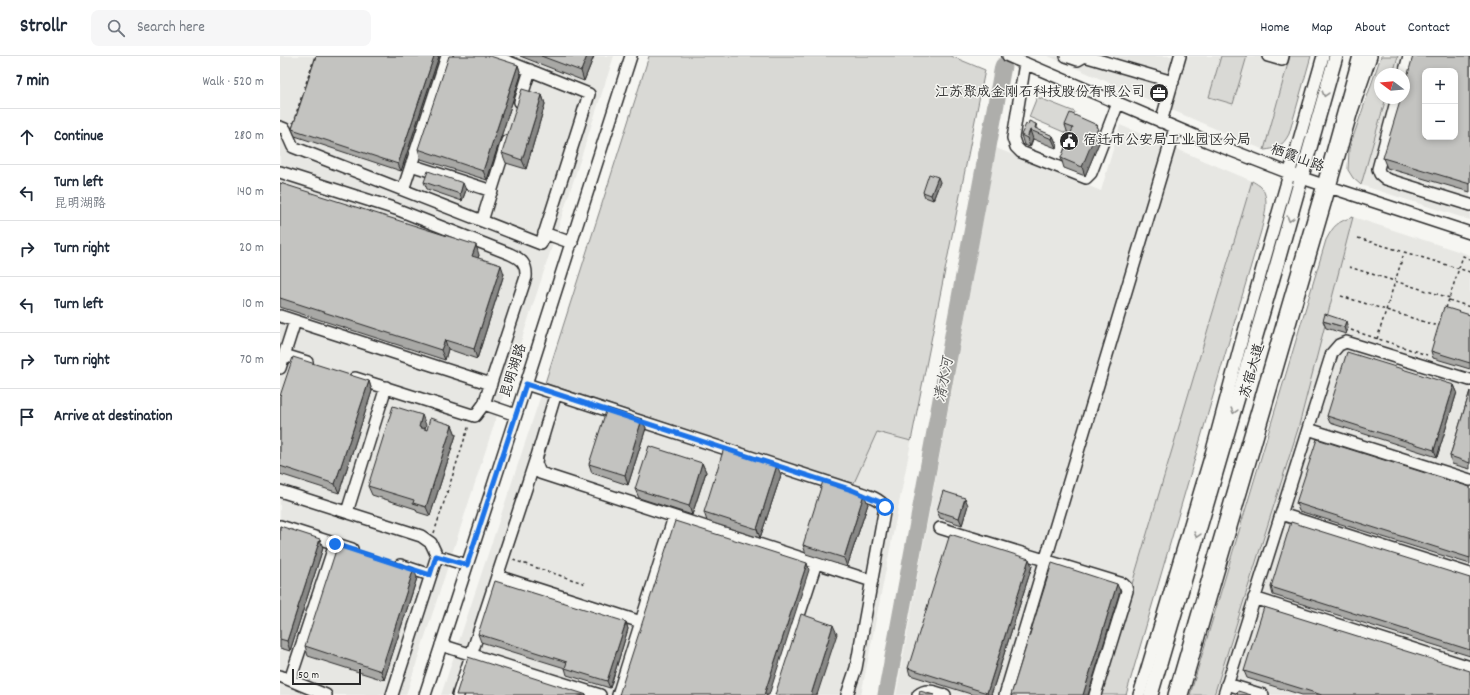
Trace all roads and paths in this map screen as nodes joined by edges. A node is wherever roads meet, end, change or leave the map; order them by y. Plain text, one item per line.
1 (315, 56) edge
2 (447, 56) edge
3 (494, 56) edge
4 (631, 56) edge
5 (1008, 56) edge
6 (1066, 56) edge
7 (1084, 56) edge
8 (1180, 56) edge
9 (1268, 56) edge
10 (1283, 56) edge
11 (1323, 56) edge
12 (1336, 56) edge
13 (1360, 56) edge
14 (1371, 56) edge
15 (1409, 56) edge
16 (1025, 63) junction
17 (1406, 68) edge
18 (530, 70) junction
19 (1173, 82) junction
20 (1118, 103) junction
21 (1395, 104) edge
22 (515, 116) edge
23 (1161, 122) junction
24 (280, 127) edge
25 (1094, 127) edge
26 (1175, 128) junction
27 (511, 131) edge
28 (1107, 132) junction
29 (288, 138) junction
30 (411, 165) junction
31 (280, 172) edge
32 (1296, 176) junction
33 (1328, 186) junction
34 (403, 190) junction
35 (492, 191) junction
36 (1470, 205) edge
37 (482, 221) junction
38 (544, 233) junction
39 (1470, 233) edge
40 (1358, 238) dead end
41 (572, 243) junction
42 (1404, 252) junction
43 (1470, 258) edge
44 (1349, 267) dead end
45 (1459, 269) junction
46 (1470, 272) edge
47 (1395, 281) junction
48 (1341, 296) dead end
49 (1449, 299) junction
50 (1470, 307) edge
51 (1386, 310) junction
52 (1445, 313) edge
53 (280, 316) edge
54 (295, 321) junction
55 (1440, 327) edge
56 (1350, 330) dead end
57 (1377, 339) junction
58 (284, 355) junction
59 (1427, 355) dead end
60 (321, 367) edge
61 (280, 368) edge
62 (343, 374) edge
63 (1470, 380) edge
64 (491, 384) junction
65 (526, 384) junction
66 (386, 387) junction
67 (556, 393) junction
68 (484, 404) junction
69 (516, 415) junction
70 (475, 416) junction
71 (1308, 429) junction
72 (537, 456) junction
73 (1470, 480) edge
74 (280, 491) edge
75 (347, 512) junction
76 (1281, 514) junction
77 (674, 517) junction
78 (280, 526) edge
79 (940, 528) dead end
80 (431, 543) junction
81 (335, 544) junction
82 (365, 554) edge
83 (436, 556) junction
84 (503, 557) junction
85 (386, 561) edge
86 (1045, 561) junction
87 (816, 563) junction
88 (467, 565) junction
89 (1470, 574) edge
90 (430, 575) junction
91 (497, 576) junction
92 (872, 581) junction
93 (586, 584) dead end
94 (1254, 598) junction
95 (641, 622) junction
96 (441, 646) junction
97 (471, 655) junction
98 (1470, 667) edge
99 (285, 678) edge
100 (1227, 684) junction
101 (326, 695) edge
102 (392, 695) edge
103 (424, 695) edge
104 (458, 695) edge
105 (600, 695) edge
106 (618, 695) edge
107 (773, 695) edge
108 (847, 695) edge
109 (918, 695) edge
110 (945, 695) edge
111 (1004, 695) edge
112 (1095, 695) edge
113 (1139, 695) edge
114 (1151, 695) edge
115 (1175, 695) edge
116 (1182, 695) edge
117 (1224, 695) edge
118 (1263, 695) edge

1 - 29 path
2 - 30 street
3 - 18 street
4 - 41 street, 昆明湖路
5 - 16 street, 栖霞山路
6 - 7 street
7 - 19 street
8 - 19 street
9 - 10 street
11 - 32 street
12 -> 32 main road, 苏宿大道
13 - 33 main road, 苏宿大道
14 - 33 street
15 - 17 street
16 - 20 street, 栖霞山路
16 - 28 street
18 - 22 street
18 - 38 street
19 - 23 street
20 - 23 street, 栖霞山路
20 - 28 street
21 - 36 street
23 - 26 street, 栖霞山路
24 - 29 street
25 - 28 street
26 - 32 street, 栖霞山路
26 - 86 street
27 - 35 street
29 - 34 street
30 - 34 street
30 - 35 street
31 - 64 street
32 - 33 street, 栖霞山路
32 - 113 street
32 -> 114 main road, 苏宿大道
33 - 39 street, 栖霞山路
33 - 115 main road, 苏宿大道
33 - 116 street
34 - 37 street
35 - 37 street
37 - 38 street
38 - 41 street
40 - 42 path
41 - 65 street, 昆明湖路
42 - 45 path
42 - 47 path
43 - 45 path
44 - 47 path
45 - 46 path
45 - 49 path
47 - 49 path
47 - 51 path
48 - 51 path
49 - 50 path
49 - 52 path
51 - 55 path
51 - 57 path
53 - 54 street
54 - 58 street
54 - 64 street
56 - 57 path
57 - 59 path
58 - 60 street
58 - 61 street
62 - 66 street
63 - 71 street
64 - 68 street
65 - 67 street
65 - 69 street, 昆明湖路
66 - 70 street
66 - 75 street
67 - 72 street
67 - 92 street
68 - 69 street
68 - 70 street
69 - 88 street, 昆明湖路
70 - 80 path
71 - 73 street
71 - 76 street
72 - 77 street
72 - 84 street
74 - 75 street
75 - 80 street
76 - 89 street
76 - 94 street
77 - 87 street
77 - 95 street
78 - 81 street
79 - 86 street
80 - 83 street
81 - 82 street
81 - 99 street
83 - 88 street
83 - 90 street
84 - 91 street
84 - 93 path
85 - 90 street
86 - 111 street
86 - 112 street
87 - 92 street
87 - 107 street
88 - 96 street, 昆明湖路
90 - 102 street
91 - 95 street
91 - 97 street
92 - 108 street
94 - 98 street
94 - 100 street
95 - 106 street
96 - 97 street
96 - 103 street, 昆明湖路
97 - 104 street
97 - 105 street
99 - 101 street
100 - 117 street
100 - 118 street
109 - 110 street

